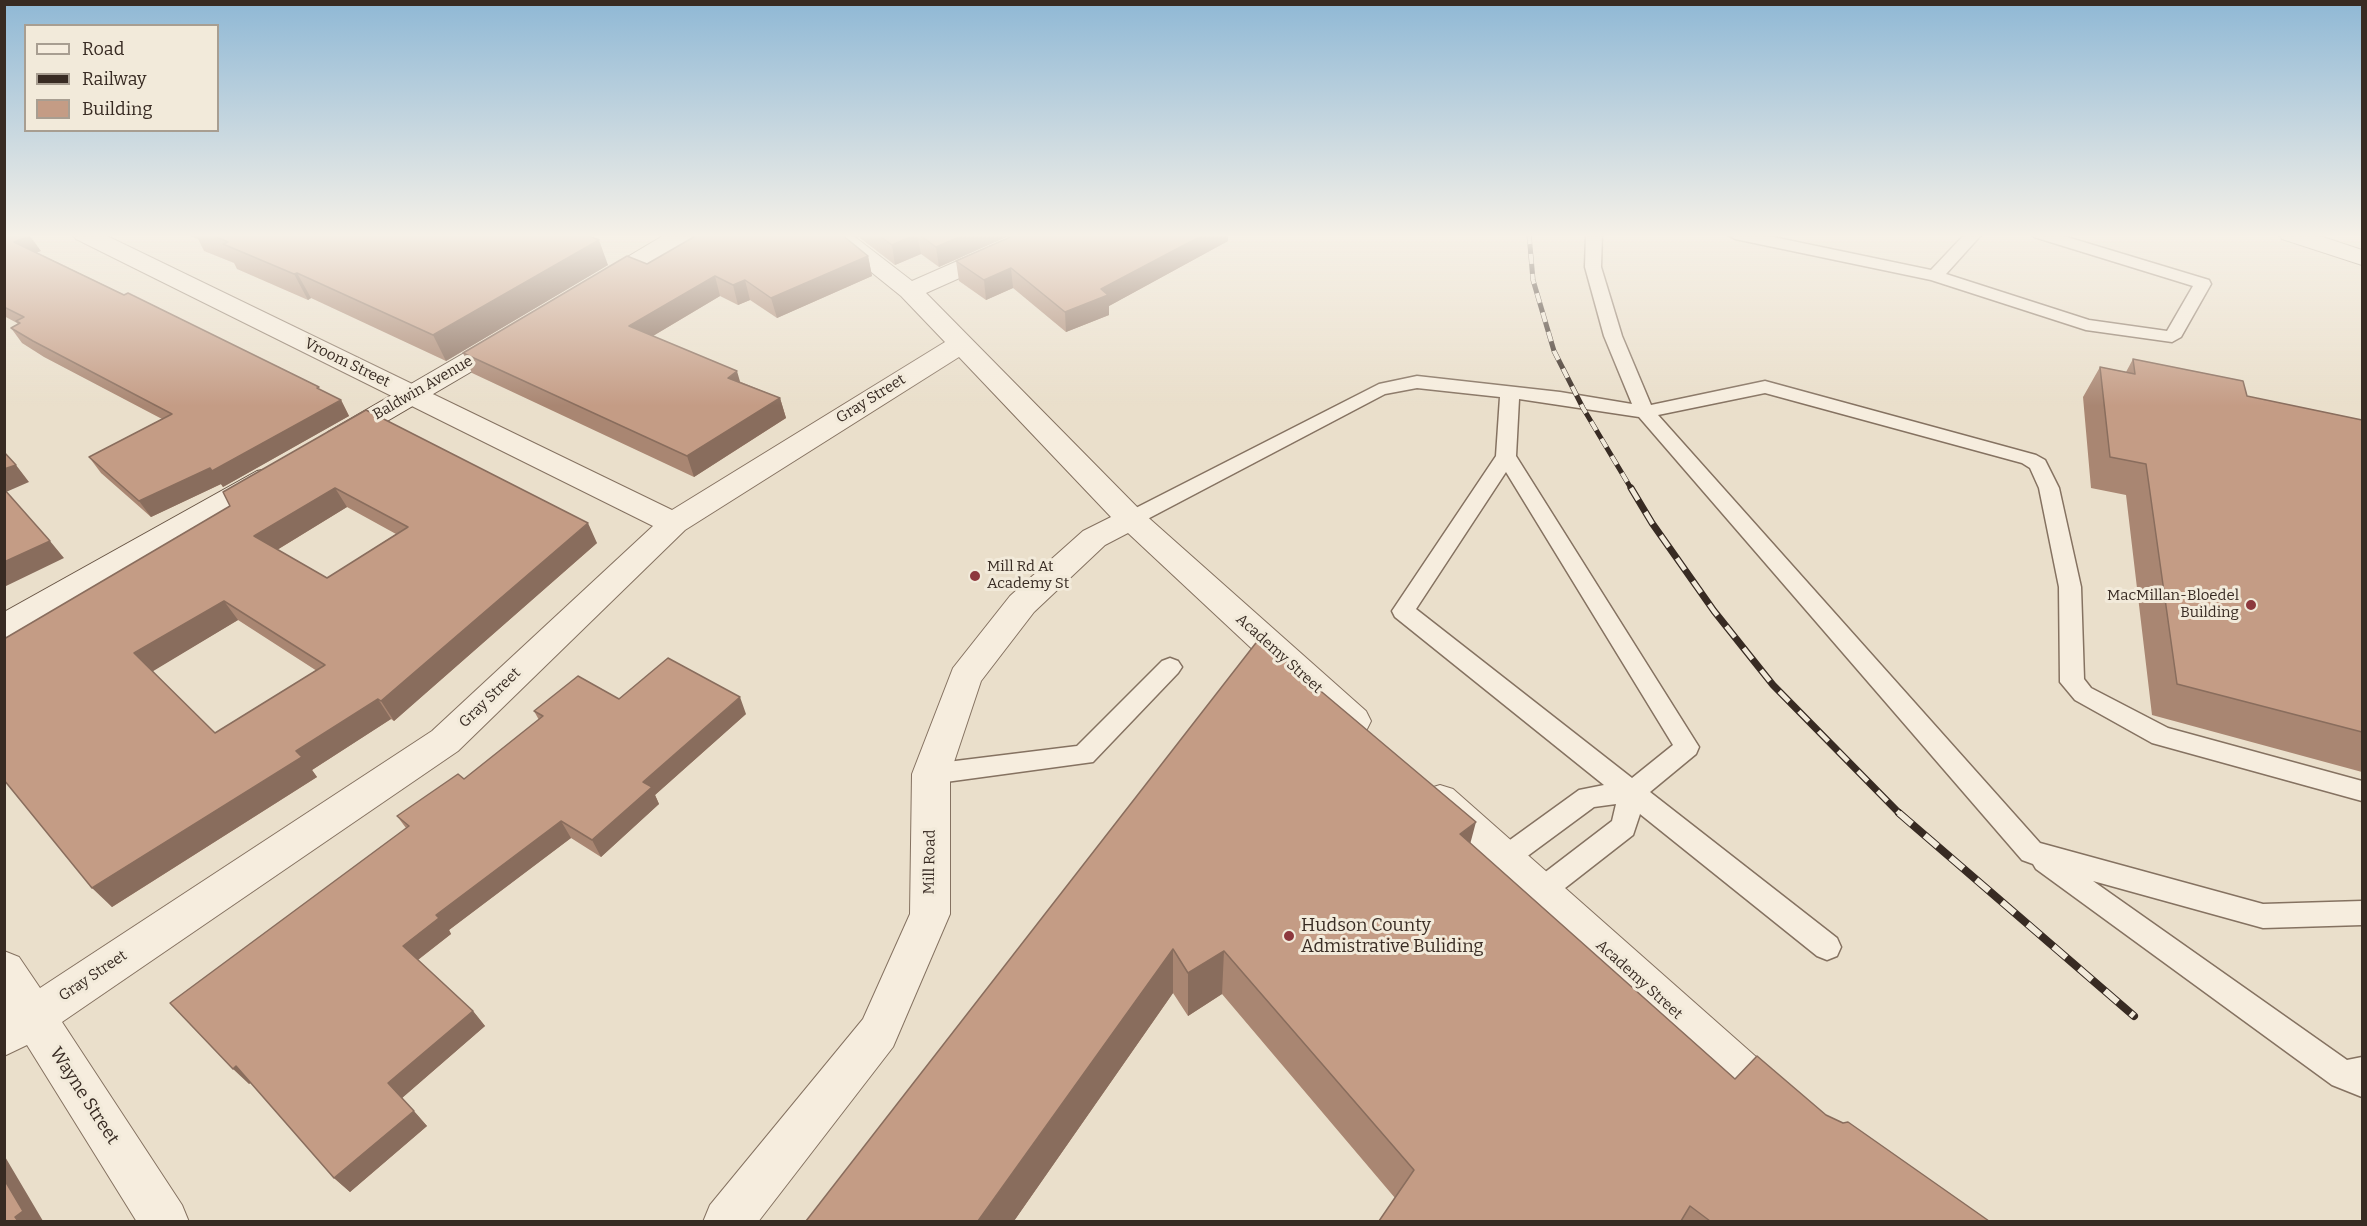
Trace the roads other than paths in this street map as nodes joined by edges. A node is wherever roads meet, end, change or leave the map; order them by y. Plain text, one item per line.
1 (201, 291) edge
2 (587, 291) edge
3 (910, 291) edge
4 (1600, 291) edge
5 (1982, 291) edge
6 (2199, 291) edge
7 (581, 295) edge
8 (530, 326) edge
9 (961, 344) junction
10 (1510, 392) junction
11 (412, 395) junction
12 (1645, 412) junction
13 (1506, 456) junction
14 (1131, 519) junction
15 (674, 523) junction
16 (4, 627) edge
17 (1170, 667) dead end
18 (1375, 740) edge
19 (931, 774) junction
20 (1418, 780) edge
21 (2362, 791) edge
22 (1632, 792) junction
23 (2031, 852) junction
24 (1505, 858) junction
25 (1541, 891) junction
26 (2362, 913) edge
27 (1827, 947) dead end
28 (4, 969) edge
29 (19, 1026) edge
30 (2356, 1076) edge
31 (1795, 1122) edge
32 (165, 1221) edge
33 (727, 1221) edge

1 - 11 street, Vroom Street
2 - 7 street
3 - 9 street, Academy Street
4 - 12 lane
5 - 6 lane
8 - 11 street, Baldwin Avenue
9 - 14 street, Academy Street
9 - 15 street, Gray Street
10 - 12 lane
10 - 13 lane
10 - 14 lane
11 - 15 street, Vroom Street
11 - 16 street, Baldwin Avenue
12 - 21 lane
12 - 23 lane
13 - 22 lane
13 - 22 lane
14 - 18 street, Academy Street
14 - 19 street, Mill Road
15 - 29 street, Gray Street
17 - 19 lane
19 - 33 street, Mill Road
20 - 24 street, Academy Street
22 - 24 lane
22 - 25 lane
22 - 27 lane
23 - 26 lane
23 - 30 lane
24 - 25 street, Academy Street
25 - 31 street, Academy Street
28 - 29 street, Wayne Street
29 - 32 street, Wayne Street

